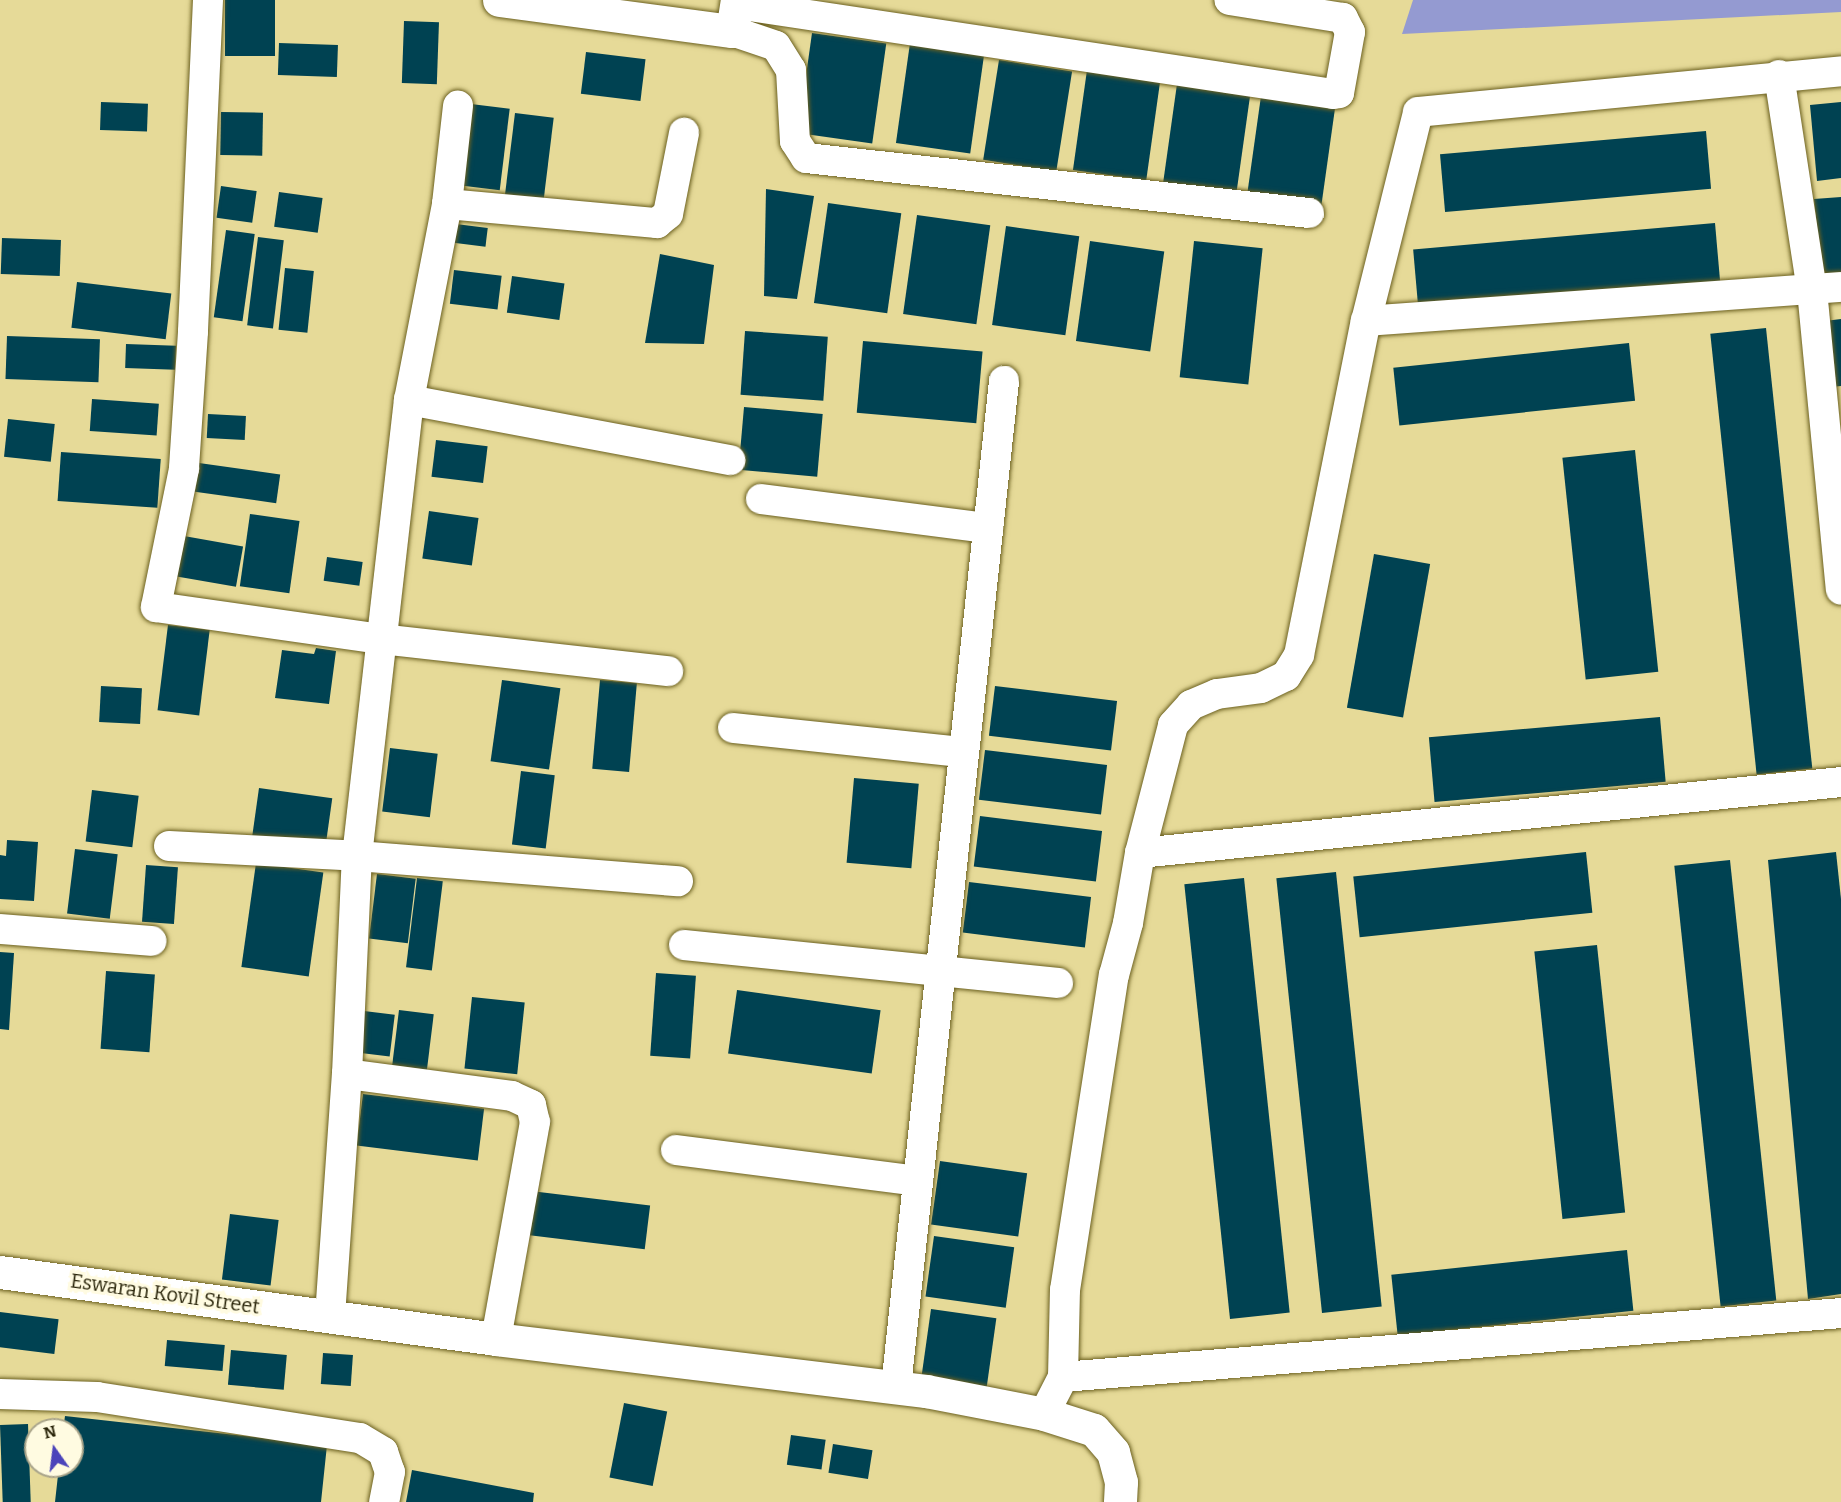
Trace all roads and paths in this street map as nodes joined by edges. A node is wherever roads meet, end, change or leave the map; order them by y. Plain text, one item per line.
1 (208, 0) edge
2 (499, 0) edge
3 (1229, 0) edge
4 (794, 6) edge
5 (735, 12) edge
6 (1841, 71) edge
7 (1779, 75) junction
8 (458, 106) dead end
9 (684, 133) dead end
10 (447, 204) junction
11 (1309, 213) dead end
12 (1827, 289) edge
13 (1366, 321) junction
14 (1004, 381) dead end
15 (409, 400) junction
16 (730, 460) dead end
17 (761, 499) dead end
18 (988, 528) junction
19 (1841, 590) edge
20 (381, 639) junction
21 (668, 671) dead end
22 (733, 728) dead end
23 (963, 752) junction
24 (1841, 782) edge
25 (169, 846) dead end
26 (1140, 853) junction
27 (357, 856) junction
28 (678, 881) dead end
29 (0, 929) edge
30 (152, 941) dead end
31 (684, 945) dead end
32 (940, 973) junction
33 (1058, 983) dead end
34 (346, 1074) junction
35 (676, 1150) dead end
36 (918, 1181) junction
37 (0, 1272) edge
38 (1841, 1313) edge
39 (330, 1316) junction
40 (496, 1339) junction
41 (1064, 1377) junction
42 (896, 1388) junction
43 (0, 1394) edge
44 (1044, 1414) junction
45 (384, 1502) edge
46 (1120, 1502) edge

1 - 20 street
2 - 5 street
3 - 4 street
4 - 5 street
5 - 11 street
6 - 7 street
7 - 12 street
7 - 13 street
8 - 10 street
9 - 10 street
10 - 15 street
12 - 13 street
12 - 19 street
13 - 26 street
14 - 18 street
15 - 16 street
15 - 20 street
17 - 18 street
18 - 23 street
20 - 21 street
20 - 27 street
22 - 23 street
23 - 32 street
24 - 26 street
25 - 27 street
26 - 41 street
27 - 28 street
27 - 34 street
29 - 30 street
31 - 32 street
32 - 33 street
32 - 36 street
34 - 39 street
34 - 40 street
35 - 36 street
36 - 42 street
37 - 39 street, Eswaran Kovil Street
38 - 41 street
39 - 40 street, Eswaran Kovil Street
40 - 42 street, Eswaran Kovil Street
41 - 44 street
42 - 44 street, Eswaran Kovil Street
43 - 45 street
44 - 46 street, Eswaran Kovil Street

